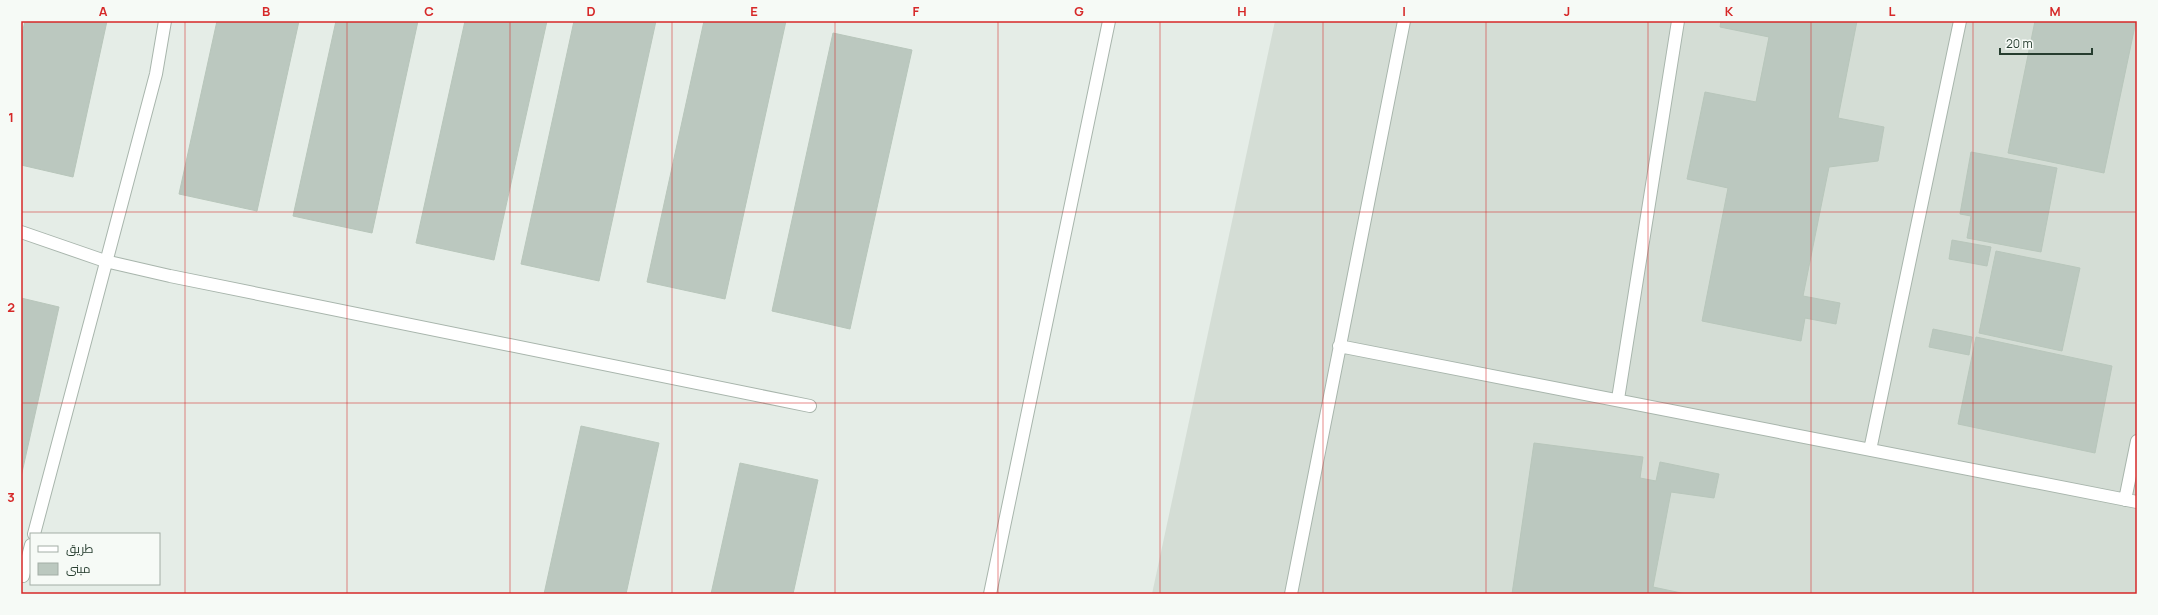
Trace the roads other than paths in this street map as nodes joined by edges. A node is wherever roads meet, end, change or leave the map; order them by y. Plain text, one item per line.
1 (165, 21) edge
2 (1109, 21) edge
3 (1404, 21) edge
4 (1678, 21) edge
5 (1960, 21) edge
6 (21, 232) edge
7 (105, 261) junction
8 (1339, 346) junction
9 (1618, 399) junction
10 (810, 406) dead end
11 (2137, 441) edge
12 (1870, 450) junction
13 (2125, 500) junction
14 (2137, 502) edge
15 (34, 533) edge
16 (30, 549) edge
17 (23, 576) dead end
18 (990, 594) edge
19 (1291, 594) edge

1 - 7 street
2 - 18 street
3 - 8 street
4 - 9 street
5 - 12 street
6 - 7 street
7 - 10 street
7 - 15 street
8 - 9 street
8 - 19 street
9 - 12 street
11 - 13 street
12 - 13 street
13 - 14 street
16 - 17 street

